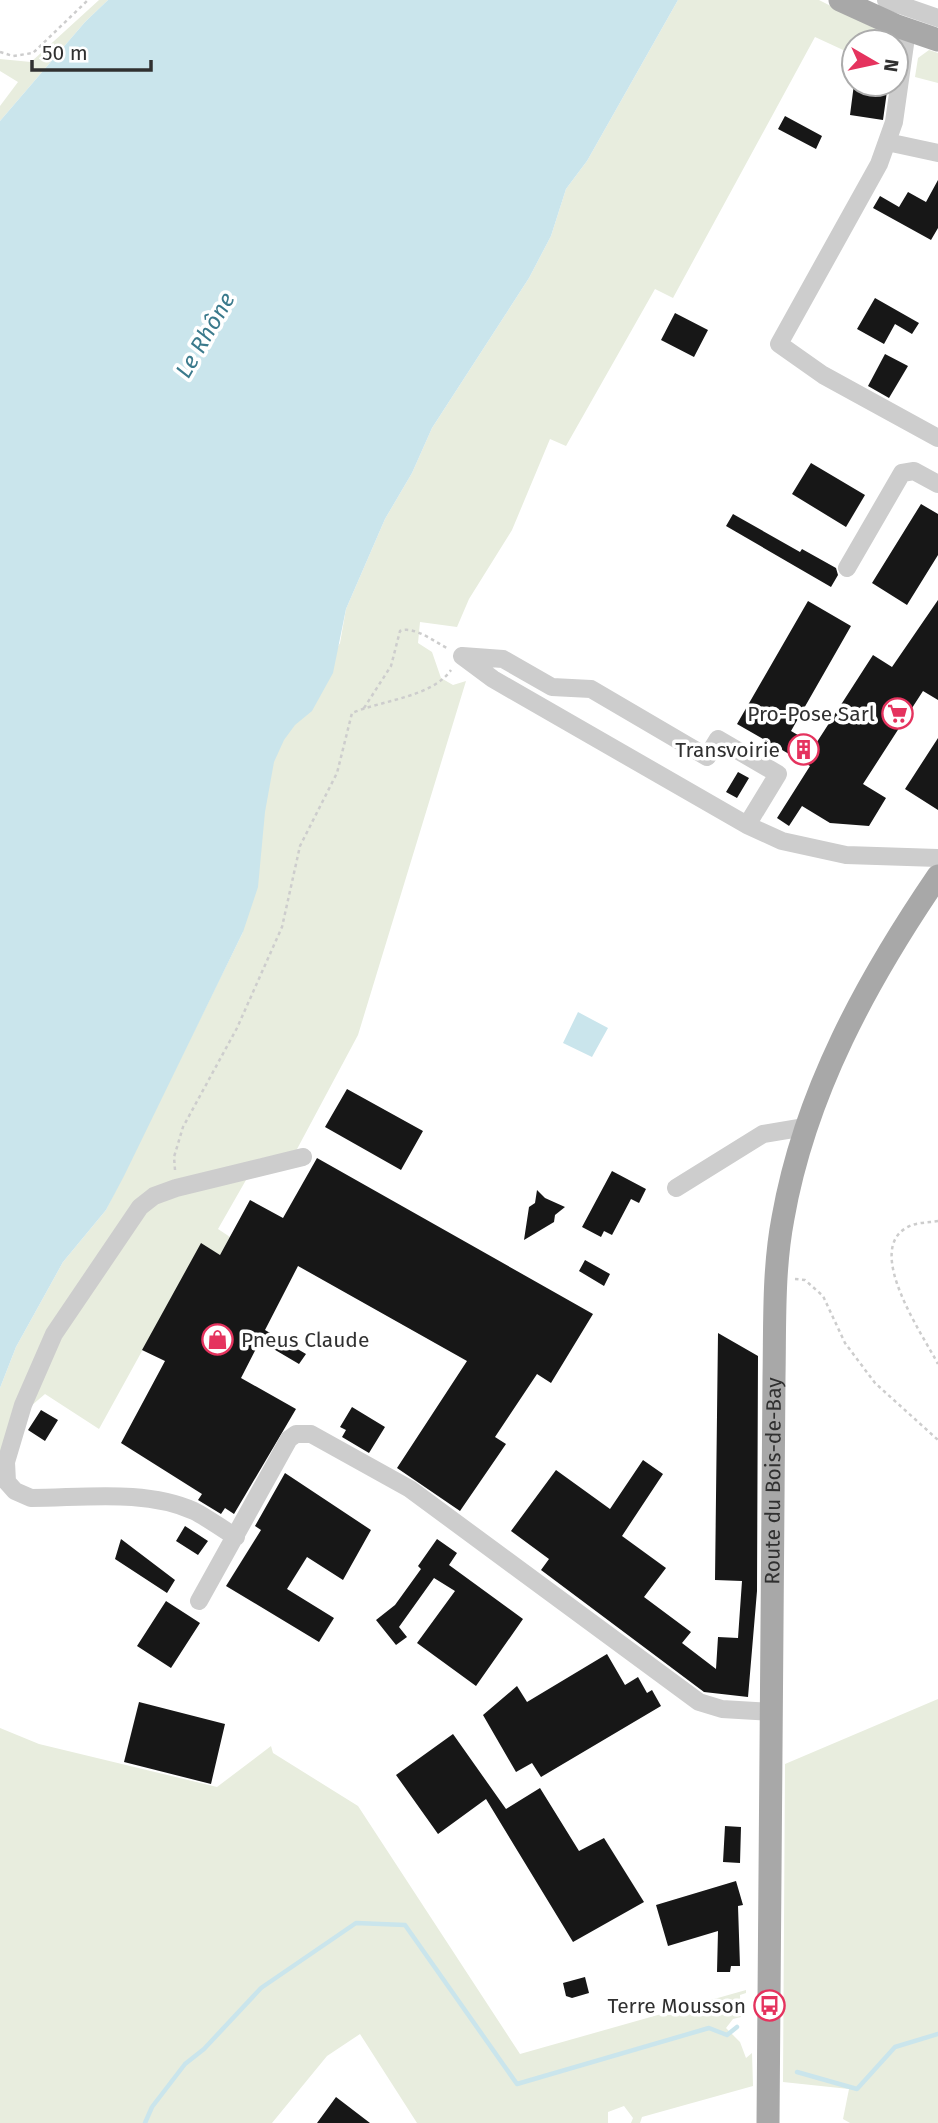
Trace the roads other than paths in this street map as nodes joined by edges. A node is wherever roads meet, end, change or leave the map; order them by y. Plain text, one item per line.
1 (840, 0) edge
2 (886, 0) edge
3 (938, 18) edge
4 (903, 28) edge
5 (910, 31) edge
6 (938, 40) edge
7 (897, 98) edge
8 (887, 142) junction
9 (938, 153) edge
10 (938, 438) edge
11 (938, 484) edge
12 (847, 568) dead end
13 (747, 825) junction
14 (938, 858) edge
15 (938, 876) edge
16 (805, 1127) junction
17 (303, 1157) dead end
18 (676, 1188) dead end
19 (236, 1537) junction
20 (199, 1601) dead end
21 (772, 1712) junction
22 (768, 2123) edge

1 - 4 main road
2 - 3 lane
5 - 6 main road
7 - 8 lane
8 - 9 lane
8 - 10 lane
11 - 12 lane
13 - 13 lane
13 - 14 lane
15 - 16 main road, Route du Bois-de-Bay
16 - 18 lane
16 - 21 main road, Route du Bois-de-Bay
17 - 19 lane
19 - 20 lane
19 - 21 lane
21 - 22 main road, Route du Bois-de-Bay

